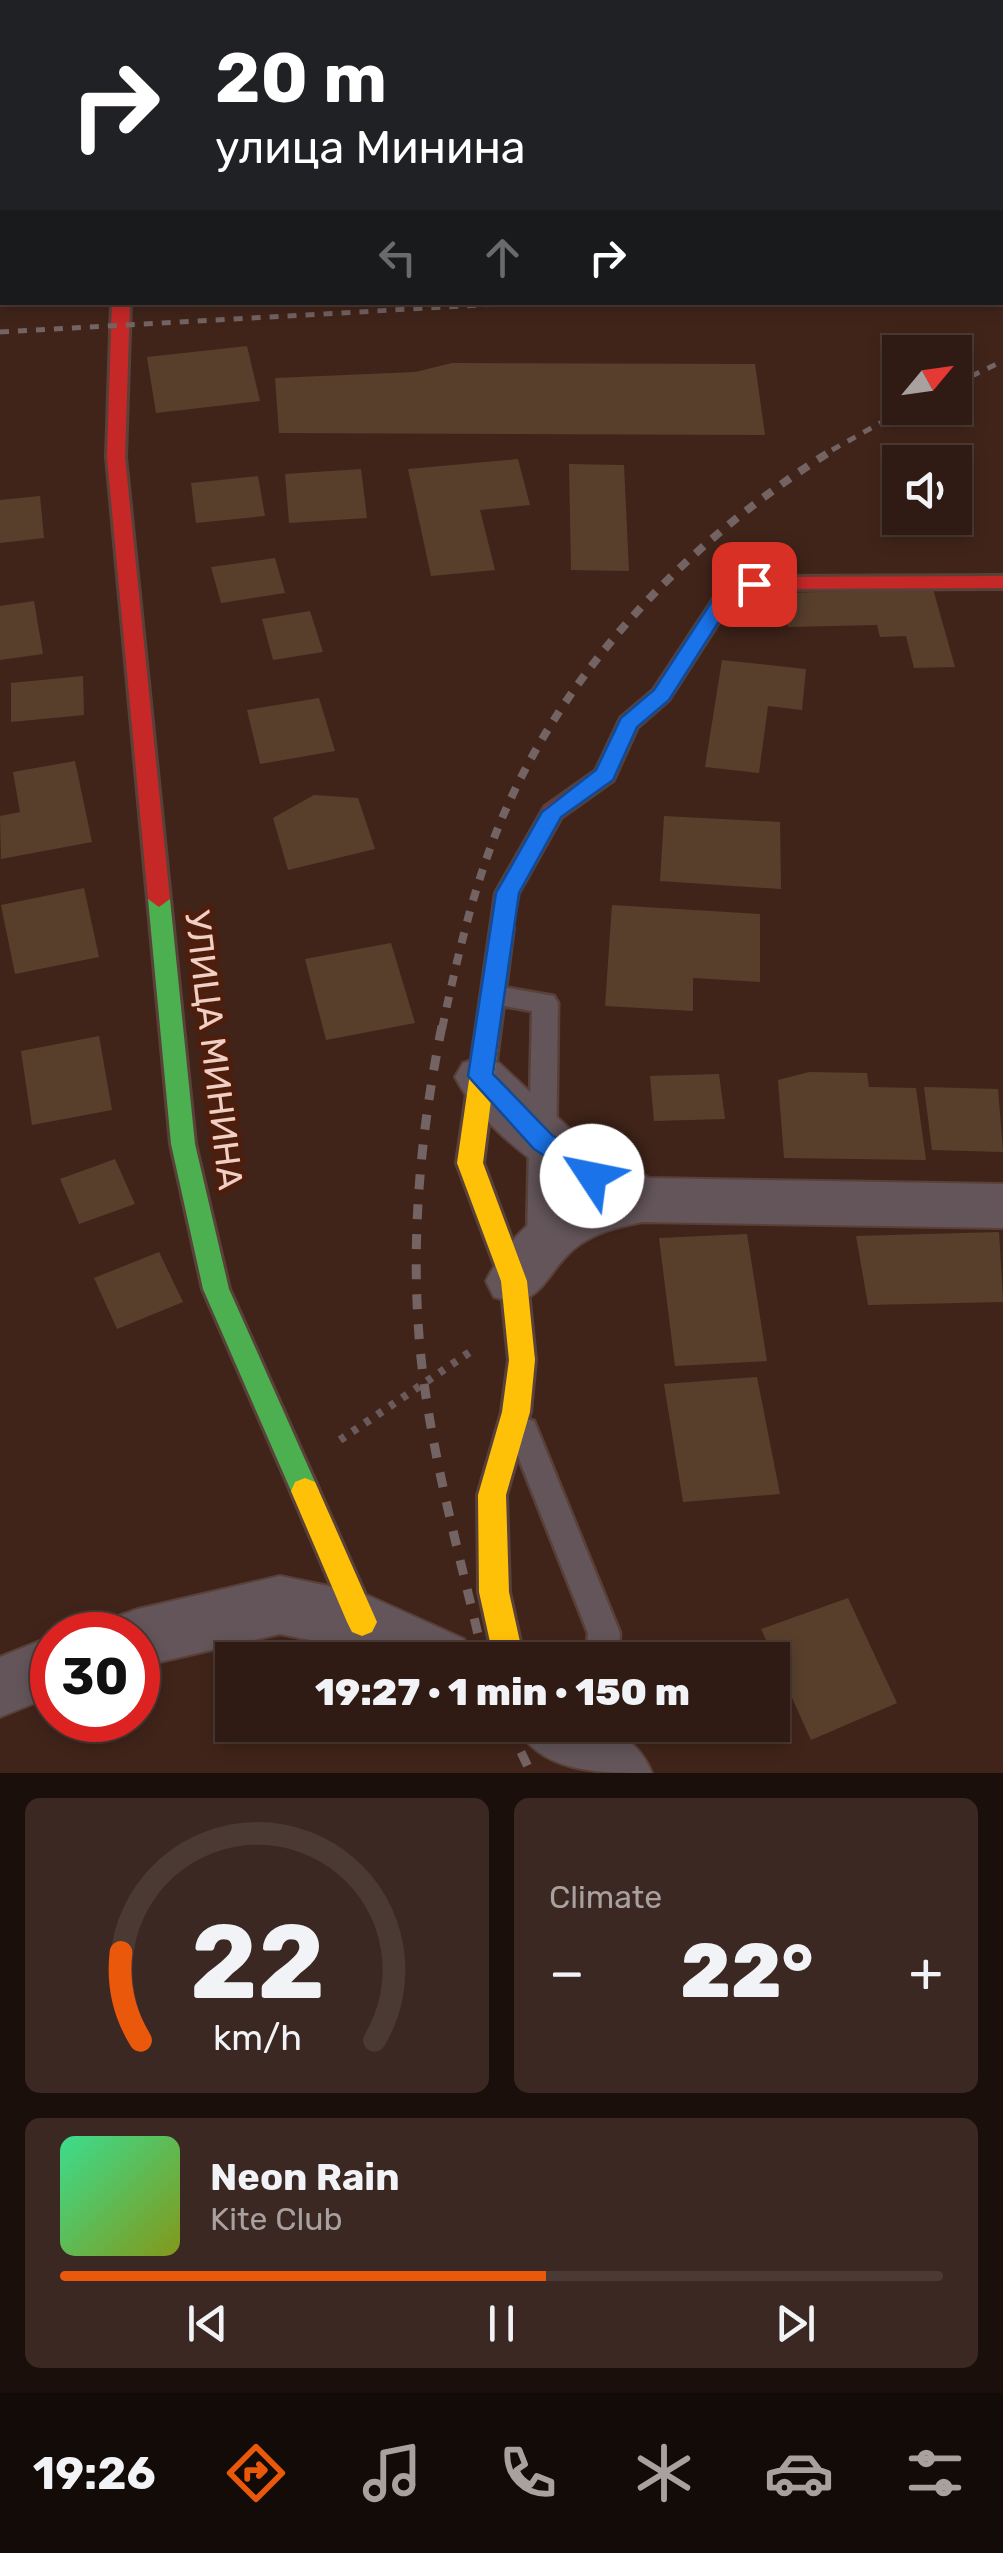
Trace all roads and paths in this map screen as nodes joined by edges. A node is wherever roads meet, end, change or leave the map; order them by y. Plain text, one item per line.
1 (121, 305) edge
2 (1003, 582) edge
3 (496, 996) junction
4 (480, 1076) junction
5 (543, 1142) junction
6 (642, 1200) junction
7 (1003, 1206) edge
8 (524, 1281) junction
9 (516, 1412) junction
10 (296, 1471) junction
11 (362, 1622) junction
12 (160, 1633) edge
13 (404, 1642) edge
14 (505, 1642) edge
15 (603, 1642) edge
16 (30, 1674) edge
17 (0, 1686) edge
18 (579, 1742) edge
19 (620, 1773) edge

1 - 10 street, УЛИЦА МИНИНА
2 - 3 street
3 - 4 street
3 - 5 lane
4 - 5 street
4 - 8 street
5 - 6 street
5 - 8 lane
6 - 7 street
6 - 8 street
8 - 9 street
8 - 10 path
9 - 14 street
9 - 15 lane
10 - 11 street, УЛИЦА МИНИНА
11 - 12 street
11 - 13 street
16 - 17 street
18 - 19 street

